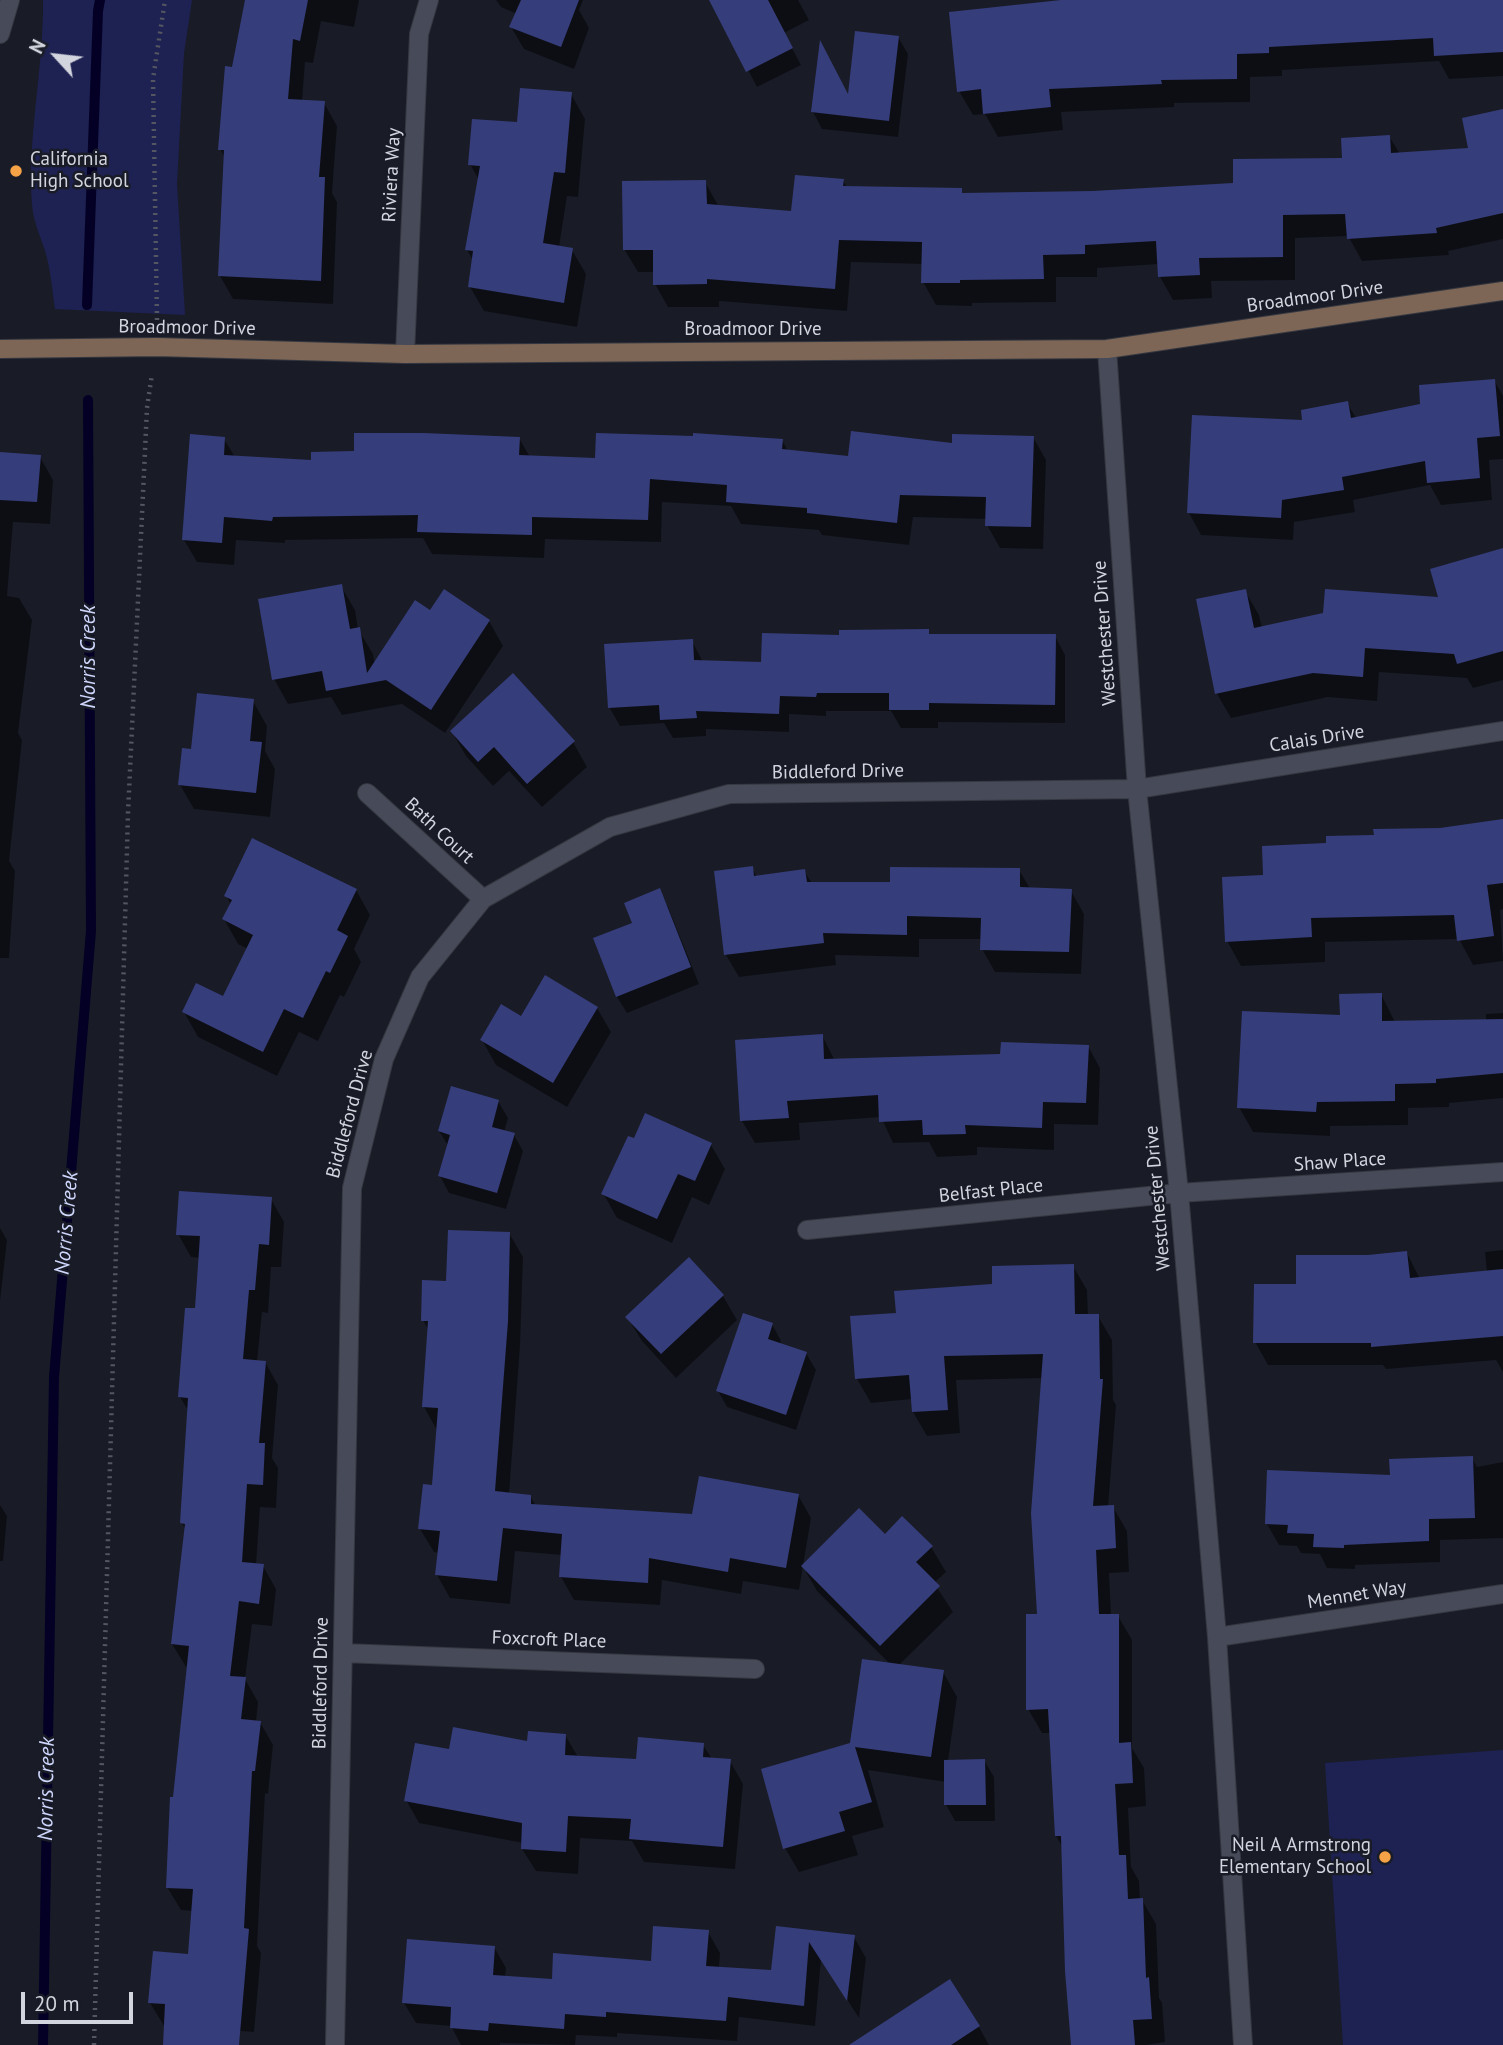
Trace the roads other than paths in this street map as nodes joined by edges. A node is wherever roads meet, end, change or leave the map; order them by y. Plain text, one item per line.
1 (10, 0) edge
2 (429, 0) edge
3 (0, 32) edge
4 (1503, 291) edge
5 (0, 349) edge
6 (1107, 349) junction
7 (405, 354) junction
8 (1503, 731) edge
9 (1137, 789) junction
10 (367, 793) dead end
11 (483, 900) junction
12 (1503, 1172) edge
13 (1179, 1193) junction
14 (807, 1230) dead end
15 (1503, 1594) edge
16 (1217, 1637) junction
17 (343, 1653) junction
18 (754, 1669) dead end
19 (335, 2045) edge
20 (1243, 2045) edge

1 - 3 street
2 - 7 street, Riviera Way
4 - 6 street, Broadmoor Drive
5 - 7 street, Broadmoor Drive
6 - 7 street, Broadmoor Drive
6 - 9 street, Westchester Drive
8 - 9 street, Calais Drive
9 - 11 street, Biddleford Drive
9 - 13 street, Westchester Drive
10 - 11 street, Bath Court
11 - 17 street, Biddleford Drive
12 - 13 street, Shaw Place
13 - 14 street, Belfast Place
13 - 16 street, Westchester Drive
15 - 16 street, Mennet Way
16 - 20 street, Westchester Drive
17 - 18 street, Foxcroft Place
17 - 19 street, Biddleford Drive

